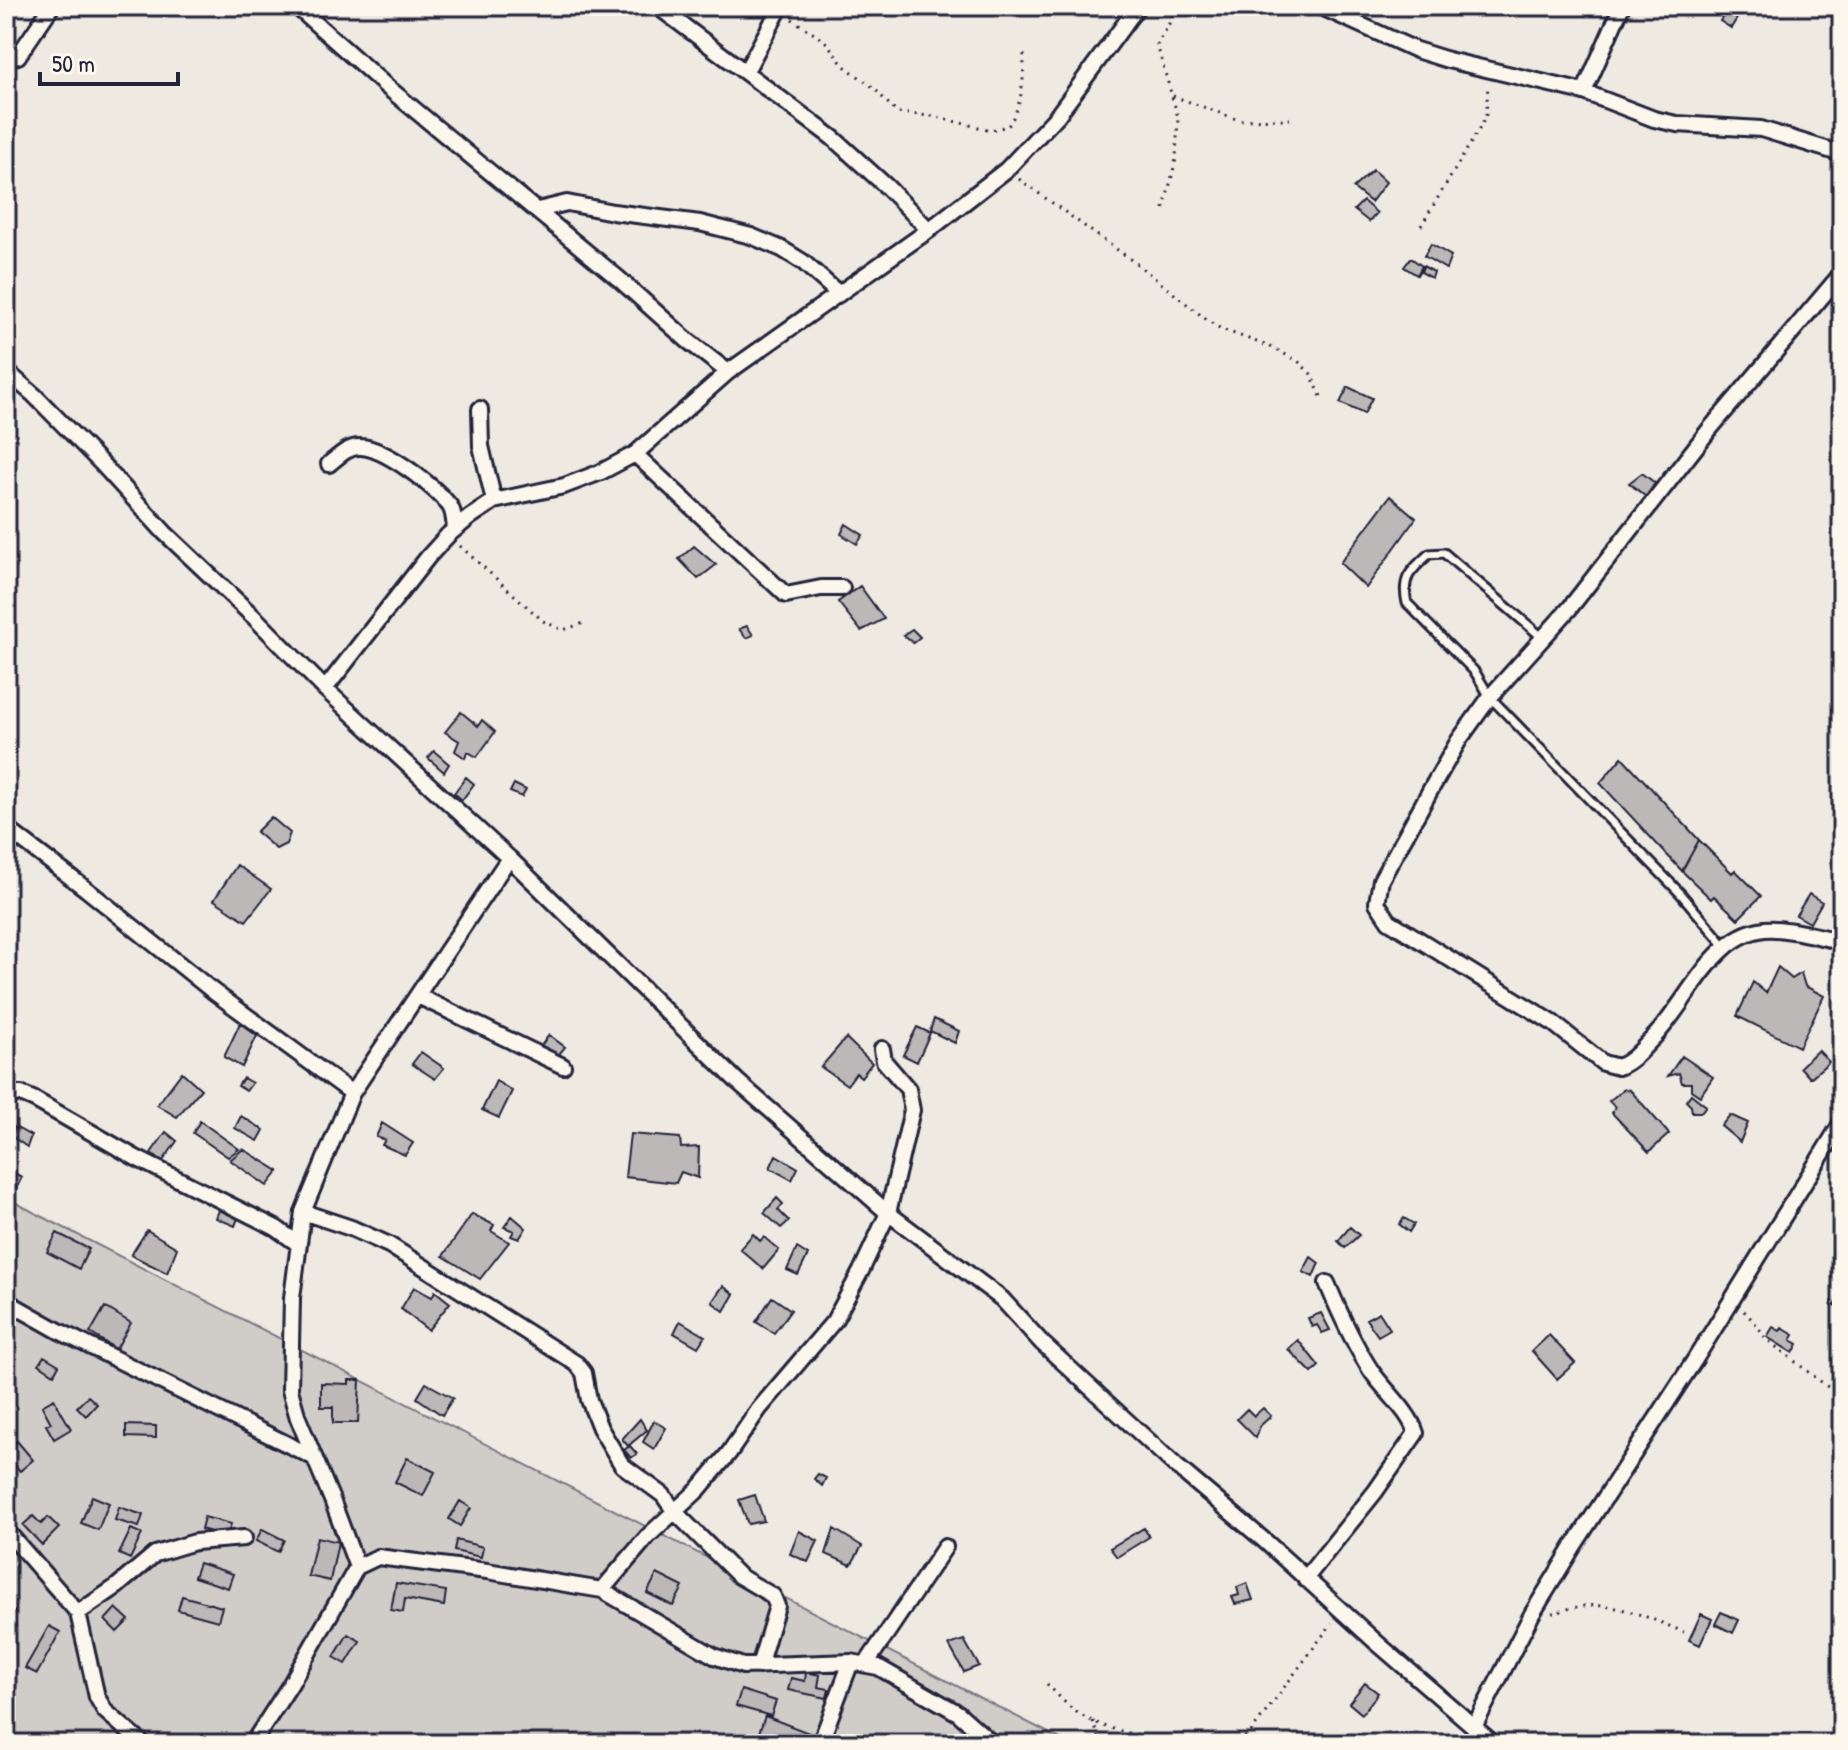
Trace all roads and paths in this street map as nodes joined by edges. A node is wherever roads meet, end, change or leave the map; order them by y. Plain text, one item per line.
1 (52, 6) edge
2 (296, 6) edge
3 (657, 6) edge
4 (1138, 6) edge
5 (1179, 6) edge
6 (1319, 6) edge
7 (1622, 6) edge
8 (780, 8) edge
9 (1024, 51) dead end
10 (6, 54) edge
11 (1489, 69) junction
12 (746, 71) junction
13 (1584, 92) junction
14 (1173, 96) junction
15 (1290, 119) dead end
16 (1842, 154) edge
17 (1006, 170) junction
18 (1164, 209) dead end
19 (538, 210) junction
20 (1421, 226) dead end
21 (929, 230) junction
22 (1842, 273) edge
23 (839, 294) junction
24 (6, 371) edge
25 (728, 372) junction
26 (1323, 401) dead end
27 (480, 409) dead end
28 (635, 454) junction
29 (329, 464) dead end
30 (494, 501) junction
31 (451, 507) junction
32 (470, 517) junction
33 (452, 532) junction
34 (842, 588) dead end
35 (584, 623) dead end
36 (1543, 638) junction
37 (325, 689) junction
38 (1490, 697) junction
39 (6, 828) edge
40 (509, 858) junction
41 (1842, 942) edge
42 (1725, 946) junction
43 (418, 996) junction
44 (882, 1049) dead end
45 (563, 1066) dead end
46 (352, 1093) junction
47 (6, 1094) edge
48 (1842, 1122) edge
49 (303, 1212) junction
50 (888, 1213) junction
51 (297, 1243) junction
52 (1327, 1283) dead end
53 (1732, 1300) junction
54 (6, 1301) edge
55 (1842, 1398) edge
56 (313, 1457) junction
57 (675, 1512) junction
58 (6, 1530) edge
59 (244, 1538) dead end
60 (945, 1547) dead end
61 (357, 1567) junction
62 (1305, 1579) junction
63 (602, 1590) junction
64 (1341, 1610) junction
65 (78, 1613) junction
66 (1532, 1614) junction
67 (1684, 1632) dead end
68 (858, 1663) junction
69 (759, 1666) junction
70 (1047, 1684) dead end
71 (1093, 1721) junction
72 (1474, 1727) junction
73 (1493, 1743) edge
74 (143, 1744) edge
75 (252, 1744) edge
76 (820, 1744) edge
77 (993, 1744) edge
78 (1101, 1744) edge
79 (1193, 1744) edge
80 (1222, 1744) edge

1 - 10 street
2 - 19 street
3 - 12 street
4 - 17 street
5 - 14 path
6 - 11 street
7 - 13 street
8 - 9 path
8 - 12 street
11 - 13 street
11 - 20 path
12 - 21 street
13 - 16 street
14 - 15 path
14 - 18 path
17 - 21 street
17 - 26 path
19 - 23 street
19 - 25 street
21 - 23 street
22 - 36 street
23 - 25 street
24 - 37 street
25 - 28 street
27 - 30 street
28 - 30 street
28 - 34 street
29 - 31 street
30 - 32 street
31 - 32 street
31 - 33 street
32 - 33 street
33 - 35 path
33 - 37 street
36 - 38 street
36 - 38 lane
37 - 40 street
38 - 42 lane
38 - 42 street
39 - 46 street
40 - 43 street
40 - 50 street
41 - 42 street
43 - 45 street
43 - 46 street
44 - 50 street
46 - 49 street
47 - 51 street
48 - 53 street
49 - 51 street
49 - 57 street
50 - 57 street
50 - 62 street
51 - 56 street
52 - 62 street
53 - 55 path
53 - 66 street
54 - 56 street
56 - 61 street
57 - 63 street
57 - 69 street
58 - 65 street
59 - 65 street
60 - 68 street
61 - 63 street
61 - 75 street
62 - 64 street
63 - 69 street
64 - 72 street
64 - 80 path
65 - 74 street
66 - 67 path
66 - 72 street
68 - 69 street
68 - 76 street
68 - 77 street
70 - 71 path
71 - 78 path
71 - 79 path
72 - 73 street

